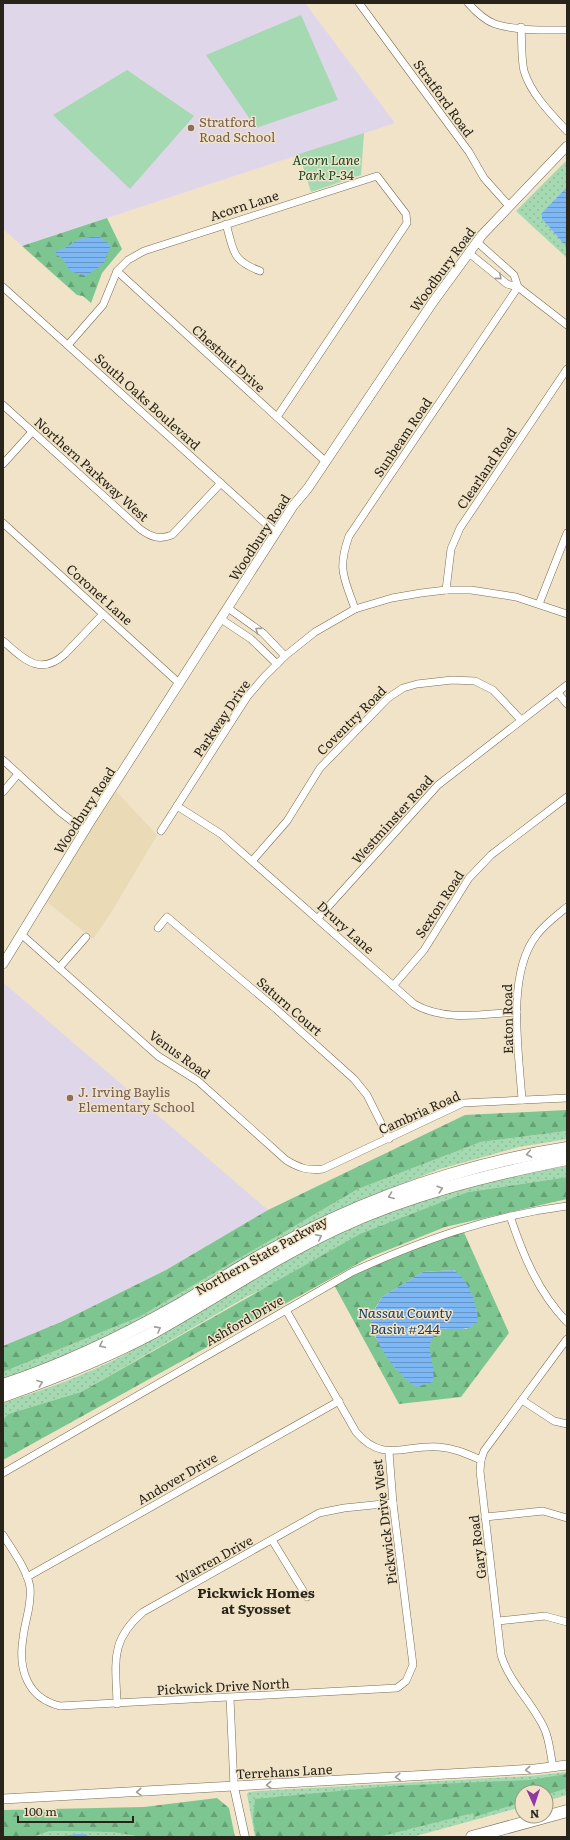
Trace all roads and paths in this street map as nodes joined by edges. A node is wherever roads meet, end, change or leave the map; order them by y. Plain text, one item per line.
1 (359, 3) edge
2 (468, 3) edge
3 (521, 27) junction
4 (567, 30) edge
5 (567, 131) edge
6 (567, 146) edge
7 (509, 206) junction
8 (226, 224) junction
9 (477, 242) junction
10 (469, 253) junction
11 (260, 270) dead end
12 (117, 271) junction
13 (3, 287) edge
14 (518, 287) junction
15 (567, 325) edge
16 (68, 346) junction
17 (567, 369) edge
18 (3, 405) edge
19 (276, 417) junction
20 (32, 432) junction
21 (325, 462) junction
22 (3, 464) edge
23 (220, 483) junction
24 (3, 523) edge
25 (276, 533) junction
26 (567, 533) edge
27 (446, 590) junction
28 (539, 604) junction
29 (228, 608) junction
30 (355, 609) junction
31 (103, 614) junction
32 (567, 614) edge
33 (221, 619) junction
34 (3, 641) edge
35 (285, 656) junction
36 (277, 664) junction
37 (180, 684) junction
38 (567, 685) edge
39 (558, 693) junction
40 (567, 704) edge
41 (521, 720) junction
42 (3, 760) edge
43 (18, 774) junction
44 (3, 792) edge
45 (567, 797) edge
46 (177, 806) junction
47 (85, 830) junction
48 (161, 831) dead end
49 (253, 860) junction
50 (567, 907) edge
51 (318, 918) junction
52 (158, 928) dead end
53 (21, 934) junction
54 (86, 937) dead end
55 (3, 964) edge
56 (59, 968) junction
57 (393, 986) junction
58 (517, 1012) junction
59 (567, 1098) edge
60 (522, 1100) junction
61 (388, 1139) junction
62 (567, 1148) edge
63 (567, 1159) edge
64 (311, 1171) joint
65 (567, 1206) edge
66 (510, 1216) junction
67 (286, 1310) junction
68 (567, 1322) edge
69 (567, 1339) edge
70 (3, 1385) edge
71 (3, 1396) edge
72 (522, 1400) junction
73 (339, 1402) junction
74 (567, 1424) edge
75 (389, 1452) junction
76 (481, 1460) junction
77 (3, 1473) edge
78 (394, 1503) junction
79 (485, 1517) junction
80 (567, 1518) edge
81 (3, 1534) edge
82 (272, 1540) junction
83 (27, 1577) junction
84 (307, 1597) dead end
85 (498, 1621) junction
86 (567, 1622) edge
87 (411, 1672) joint
88 (230, 1698) junction
89 (117, 1704) junction
90 (567, 1765) edge
91 (553, 1767) junction
92 (234, 1787) junction
93 (3, 1799) edge
94 (567, 1807) edge
95 (554, 1812) edge
96 (567, 1812) edge
97 (521, 1824) edge
98 (511, 1828) junction
99 (245, 1837) edge
100 (472, 1837) edge

1 - 7 street, Stratford Road
2 - 3 street
3 - 4 street
3 - 5 street
6 - 7 main road, Woodbury Road
7 - 9 main road, Woodbury Road
8 - 11 street
8 - 12 street, Acorn Lane
8 - 19 street, Acorn Lane
9 - 10 main road, Woodbury Road
9 - 14 street
10 -> 14 street
10 - 21 main road, Woodbury Road
12 - 16 street, Acorn Lane
12 - 19 street, Chestnut Drive
13 - 16 street, South Oaks Boulevard
14 - 15 street
14 - 30 street, Sunbeam Road
16 - 23 street, South Oaks Boulevard
17 - 27 street, Clearland Road
18 - 20 street, Northern Parkway West
19 - 21 street, Chestnut Drive
20 - 22 street
20 - 23 street, Northern Parkway West
21 - 25 main road, Woodbury Road
23 - 25 street, South Oaks Boulevard
24 - 31 street, Coronet Lane
25 - 29 main road, Woodbury Road
26 - 28 street
27 - 28 street, Parkway Drive
27 - 30 street, Parkway Drive
28 - 32 street, Parkway Drive
29 - 33 main road, Woodbury Road
35 -> 29 street
30 - 35 street, Parkway Drive
31 - 34 street
31 - 37 street, Coronet Lane
33 - 36 street
33 - 37 main road, Woodbury Road
35 - 36 street, Parkway Drive
36 - 46 street, Parkway Drive
37 - 47 main road, Woodbury Road
38 - 39 street, Westminster Road
39 - 40 street
39 - 41 street, Westminster Road
41 - 49 street, Coventry Road
41 - 51 street, Westminster Road
42 - 43 street
43 - 44 street
43 - 47 street
45 - 57 street, Sexton Road
46 - 48 street, Parkway Drive
46 - 49 street, Drury Lane
47 - 53 main road, Woodbury Road
49 - 51 street, Drury Lane
50 - 58 street, Eaton Road
51 - 57 street, Drury Lane
52 - 61 street, Saturn Court
53 - 55 main road, Woodbury Road
53 - 56 street, Venus Road
54 - 56 street
56 - 64 street, Venus Road
57 - 58 street, Drury Lane
58 - 60 street, Eaton Road
59 - 60 street, Cambria Road
60 - 61 street, Cambria Road
61 - 64 street, Cambria Road
62 -> 70 highway, Northern State Parkway
71 -> 63 highway, Northern State Parkway
65 - 66 street, Ashford Drive
66 - 67 street, Ashford Drive
66 - 68 street
67 - 73 street, Pickwick Drive West
67 - 77 street, Ashford Drive
69 - 72 street
72 - 74 street
72 - 76 street
73 - 75 street, Pickwick Drive West
73 - 83 street, Andover Drive
75 - 76 street
75 - 78 street, Pickwick Drive West
76 - 79 street, Gary Road
78 - 82 street, Warren Drive
78 - 87 street, Pickwick Drive West
79 - 80 street
79 - 85 street, Gary Road
81 - 83 street
82 - 84 street
82 - 89 street, Warren Drive
83 - 89 street, Pickwick Drive North
85 - 86 street
85 - 91 street, Gary Road
87 - 88 street, Pickwick Drive North
88 - 89 street, Pickwick Drive North
88 - 92 street
90 - 91 main road, Terrehans Lane
91 -> 92 main road, Terrehans Lane
92 -> 93 main road, Terrehans Lane
92 - 99 street
94 - 95 highway
96 - 98 highway
97 - 98 highway
98 - 100 highway

